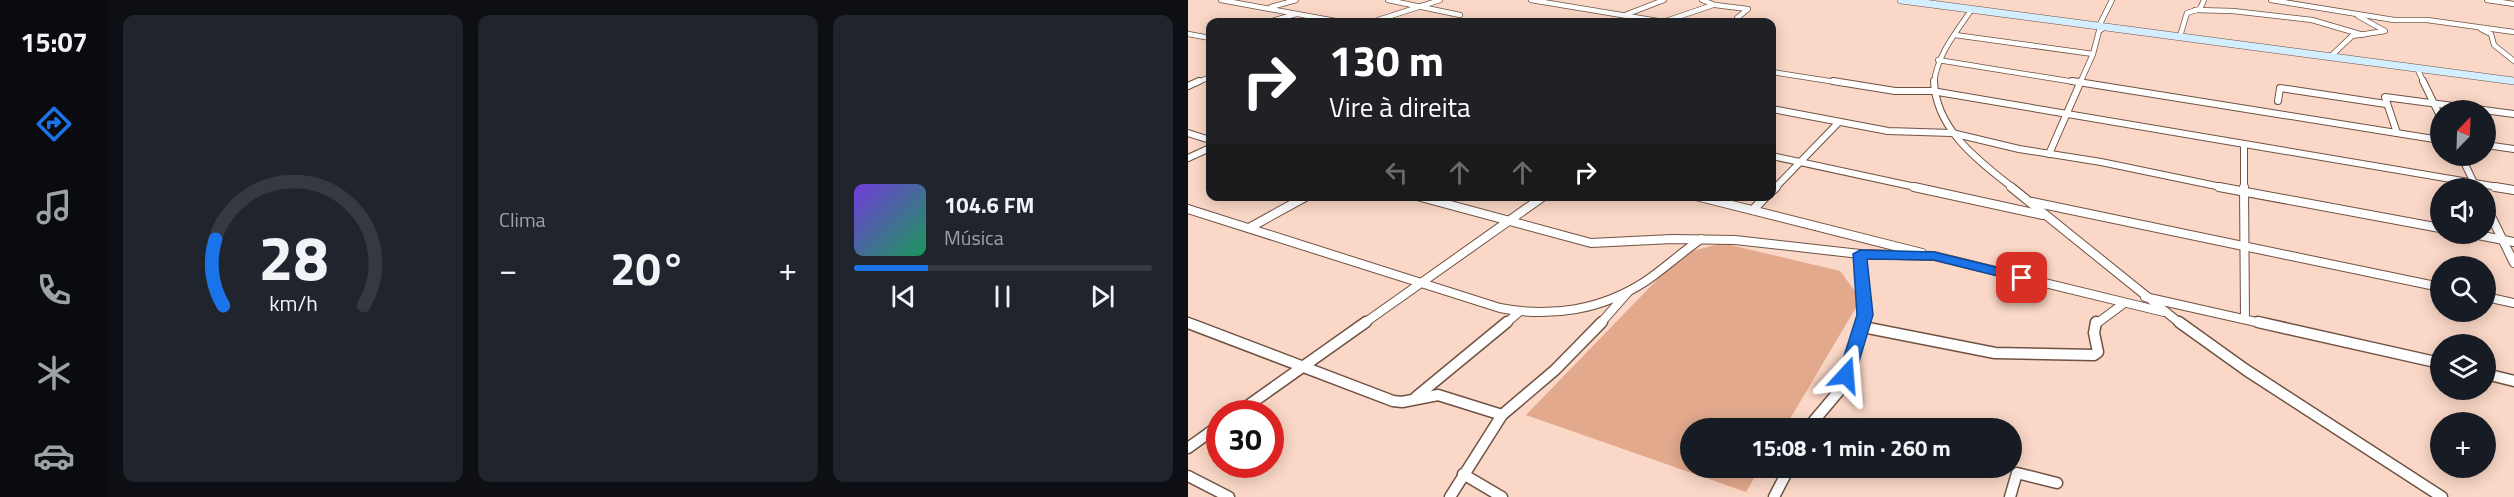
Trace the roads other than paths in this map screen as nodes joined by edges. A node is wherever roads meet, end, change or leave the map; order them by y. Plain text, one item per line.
1 (1221, 0) edge
2 (1296, 0) edge
3 (1388, 0) edge
4 (1440, 0) edge
5 (1531, 0) edge
6 (1664, 0) edge
7 (1702, 0) edge
8 (1901, 0) edge
9 (2112, 0) edge
10 (2204, 0) edge
11 (2271, 0) edge
12 (2487, 0) edge
13 (2514, 3) edge
14 (1713, 5) junction
15 (1420, 7) junction
16 (1269, 8) junction
17 (1972, 9) junction
18 (2195, 10) junction
19 (1297, 14) junction
20 (1461, 15) dead end
21 (1624, 15) junction
22 (2357, 15) junction
23 (1283, 18) edge
24 (1319, 18) edge
25 (1385, 18) edge
26 (1641, 18) edge
27 (1676, 18) edge
28 (1737, 18) dead end
29 (2102, 26) junction
30 (2474, 26) junction
31 (2514, 27) edge
32 (2492, 28) junction
33 (2514, 32) edge
34 (1188, 34) edge
35 (1955, 34) junction
36 (2363, 35) junction
37 (2180, 36) junction
38 (1206, 37) edge
39 (2093, 54) junction
40 (2330, 57) junction
41 (1938, 60) junction
42 (2514, 61) edge
43 (2417, 68) junction
44 (1776, 73) edge
45 (1188, 78) edge
46 (1206, 79) edge
47 (1201, 81) junction
48 (2514, 81) edge
49 (1206, 82) edge
50 (2081, 82) junction
51 (1188, 86) edge
52 (1932, 91) junction
53 (2433, 100) edge
54 (2278, 101) dead end
55 (2430, 102) edge
56 (2386, 104) junction
57 (1776, 110) edge
58 (2496, 112) edge
59 (2514, 114) edge
60 (2068, 115) junction
61 (1839, 122) junction
62 (1188, 133) edge
63 (1952, 133) junction
64 (2397, 133) junction
65 (2430, 138) edge
66 (1206, 139) edge
67 (2244, 145) junction
68 (2496, 146) edge
69 (2514, 149) edge
70 (1206, 150) edge
71 (2049, 154) junction
72 (1776, 157) edge
73 (1188, 158) edge
74 (1798, 162) junction
75 (2431, 178) edge
76 (1776, 187) edge
77 (2496, 188) edge
78 (2514, 190) edge
79 (2244, 192) junction
80 (1298, 201) edge
81 (1436, 201) edge
82 (1537, 201) edge
83 (1716, 201) edge
84 (1761, 201) edge
85 (2028, 201) junction
86 (1188, 208) edge
87 (1753, 210) junction
88 (2047, 216) junction
89 (1509, 222) junction
90 (2430, 226) edge
91 (2496, 227) edge
92 (1249, 228) junction
93 (2496, 238) edge
94 (1701, 239) junction
95 (2502, 239) junction
96 (2514, 242) edge
97 (2244, 247) junction
98 (1860, 254) junction
99 (1934, 256) junction
100 (2514, 263) edge
101 (1421, 283) junction
102 (2430, 285) edge
103 (1629, 291) junction
104 (2144, 297) junction
105 (2496, 299) edge
106 (2514, 303) edge
107 (2123, 304) junction
108 (2164, 312) junction
109 (1518, 313) junction
110 (2245, 318) junction
111 (1188, 323) edge
112 (1863, 327) junction
113 (2430, 361) edge
114 (1301, 368) junction
115 (2496, 376) edge
116 (2514, 381) edge
117 (1256, 400) edge
118 (1412, 400) junction
119 (1502, 415) junction
120 (1816, 418) edge
121 (1206, 435) edge
122 (1188, 448) edge
123 (1463, 474) junction
124 (1188, 476) edge
125 (1784, 478) edge
126 (2057, 483) dead end
127 (1229, 497) edge
128 (1450, 497) edge
129 (1502, 497) edge
130 (1774, 497) edge
131 (2010, 497) edge
132 (2442, 497) edge

1 - 16 street
2 - 16 street
3 - 15 street
4 - 15 street
5 - 21 street
6 - 21 street
7 - 14 street
8 - 17 main road
9 - 29 street
10 - 18 street
11 - 22 street
12 - 13 street
14 - 27 street
14 - 28 street
15 - 20 street
15 - 25 street
16 - 19 street
17 - 29 main road
17 - 35 street
18 - 36 street
18 - 37 street
19 - 23 street
19 - 24 street
21 - 26 street
22 - 30 street
22 - 36 street
29 - 37 main road
29 - 39 street
30 - 32 street
30 - 42 street
31 - 32 street
32 - 33 street
34 - 38 street
35 - 39 street
35 - 41 street
36 - 40 street
37 - 40 main road
39 - 50 street
40 - 43 main road
41 - 50 street
41 - 52 street
43 - 48 main road
43 - 53 street
44 - 52 street
45 - 47 street
46 - 47 street
47 - 49 street
47 - 51 street
50 - 60 street
50 - 64 street
52 - 60 street
52 - 63 street
54 - 56 street
55 - 56 street
56 - 64 street
57 - 61 street
58 - 59 street
60 - 67 street
60 - 71 street
61 - 63 street
61 - 74 street
62 - 66 street
63 - 71 street
63 - 85 street
64 - 65 street
67 - 75 street
67 - 79 street
68 - 69 street
70 - 73 street
71 - 79 street
72 - 74 street
74 - 76 street
74 - 88 street
77 - 78 street
79 - 90 street
79 - 97 street
80 - 92 street
81 - 89 street
82 - 89 street
83 - 87 street
84 - 87 street
85 - 88 street
85 - 97 street
86 - 92 street
87 - 99 street
88 - 104 street
89 - 94 street
89 - 101 street
91 - 95 street
92 - 101 street
93 - 95 street
94 - 98 street
94 - 103 street
95 - 96 street
95 - 100 street
97 - 102 street
97 - 110 street
98 - 99 street
98 - 112 street
99 - 107 street
101 - 109 street
101 - 114 street
103 - 109 street
103 - 119 street
104 - 108 street
104 - 110 street
105 - 106 street
107 - 108 street
107 - 112 street
108 - 132 street
109 - 118 street
110 - 113 street
111 - 114 street
112 - 120 street
114 - 117 street
114 - 118 street
115 - 116 street
118 - 119 street
119 - 123 street
121 - 122 street
123 - 128 street
123 - 129 street
124 - 127 street
125 - 130 street
126 - 131 street

